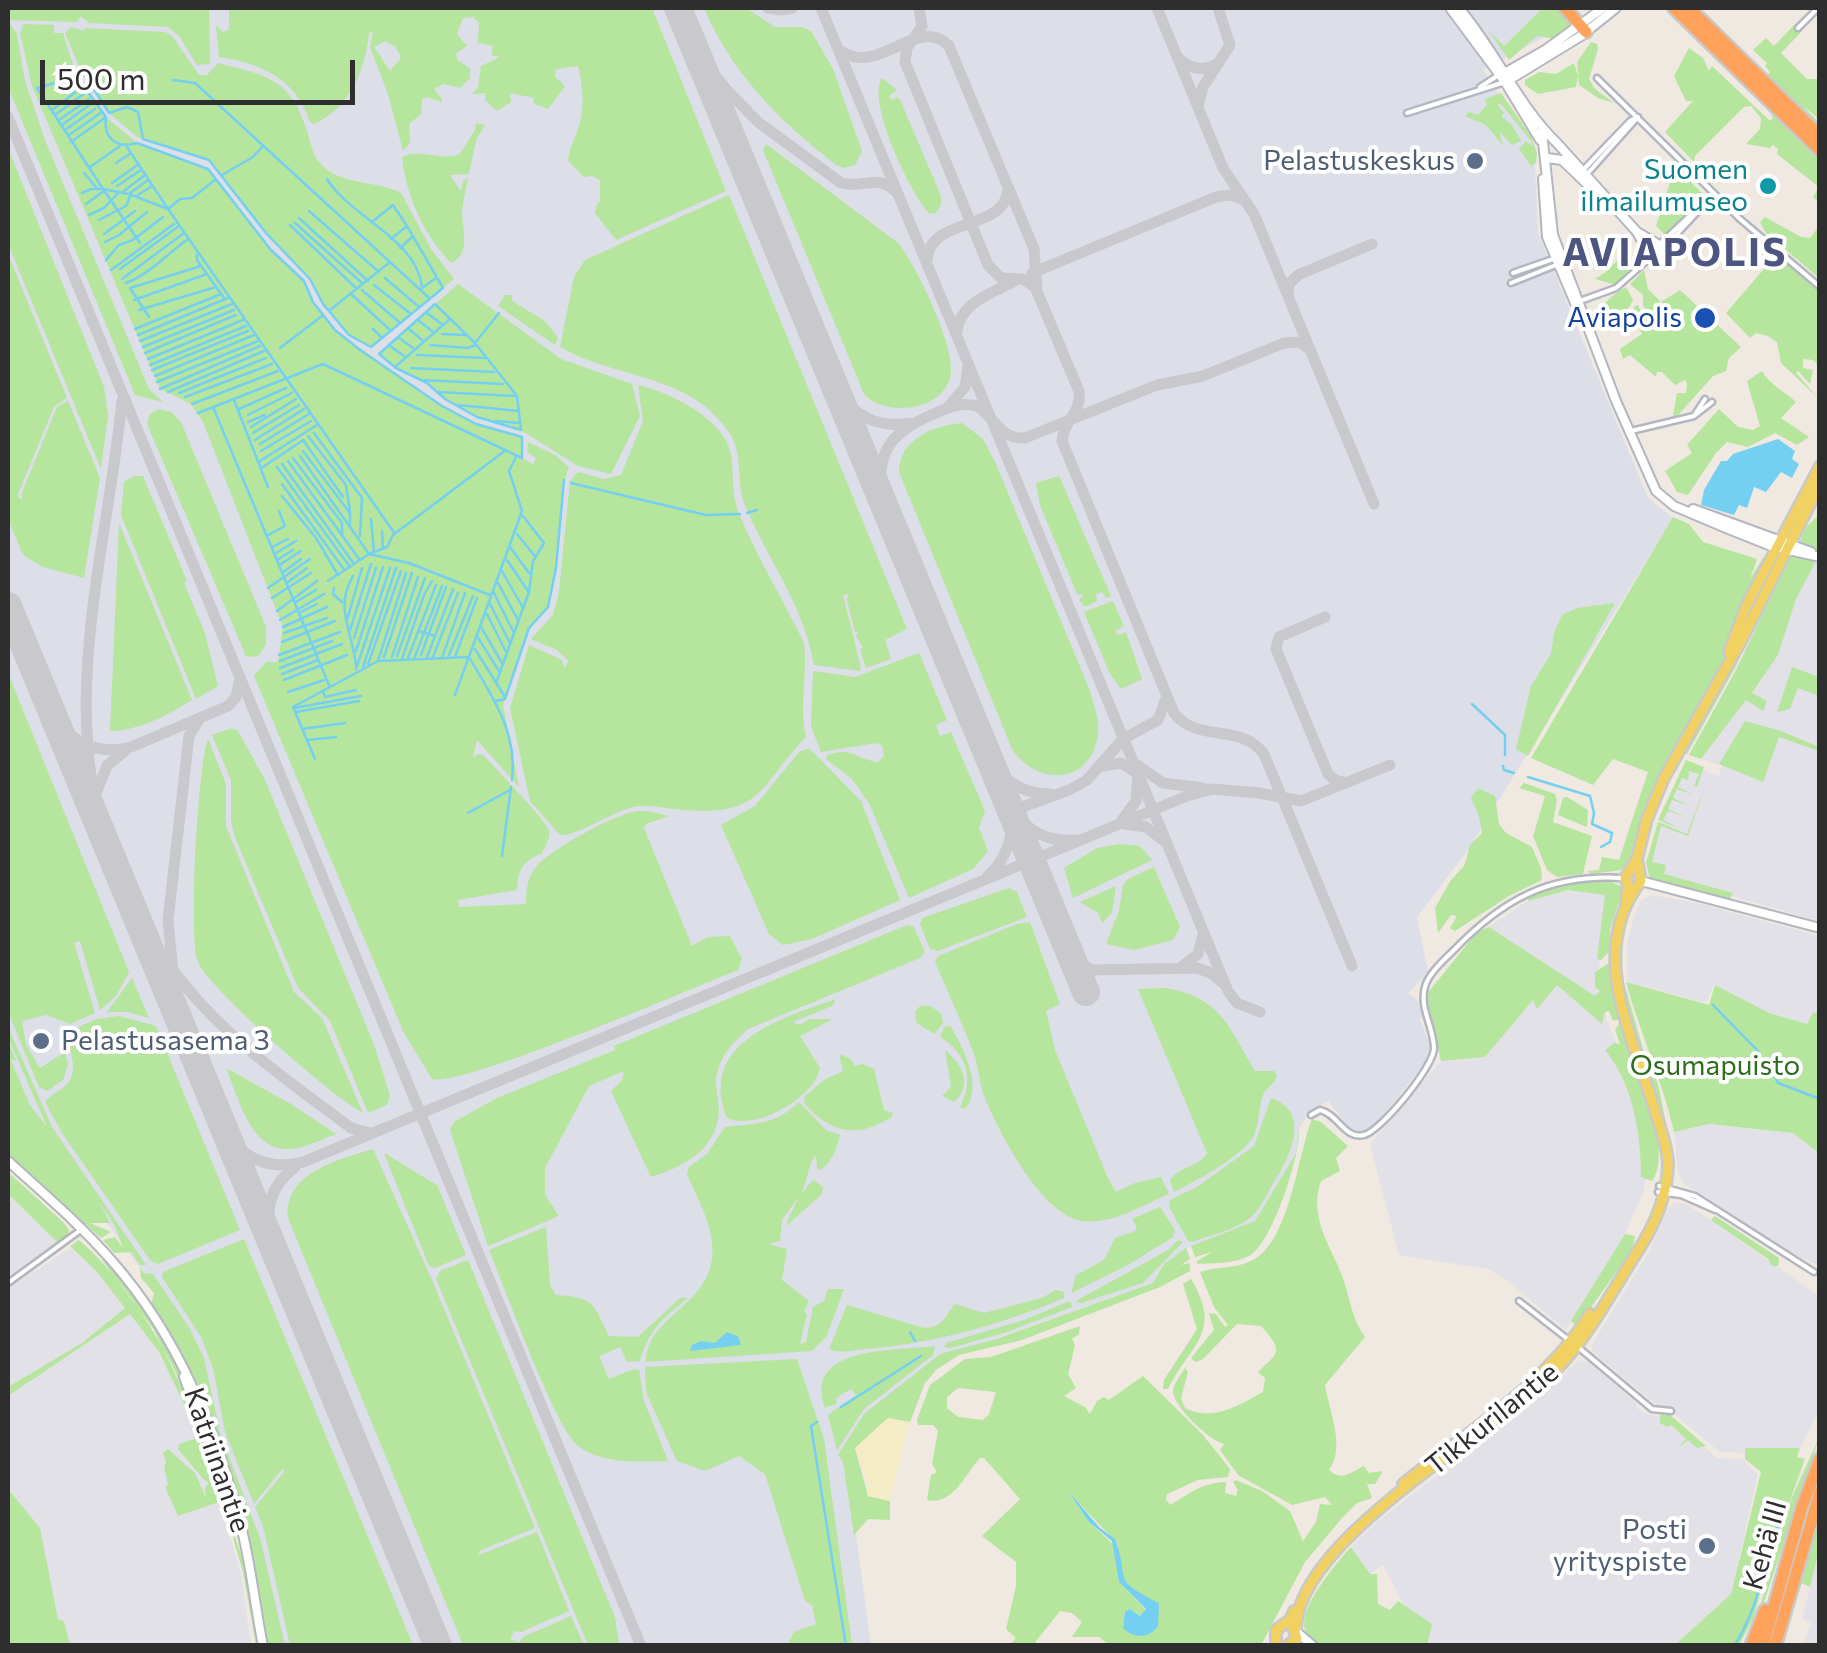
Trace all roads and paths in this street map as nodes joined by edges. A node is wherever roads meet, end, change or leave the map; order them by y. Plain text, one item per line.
1 (1450, 8) edge
2 (1459, 8) edge
3 (1568, 8) edge
4 (1603, 8) edge
5 (1616, 8) edge
6 (1674, 8) edge
7 (1688, 8) edge
8 (1818, 8) edge
9 (1583, 28) junction
10 (1798, 28) dead end
11 (1505, 77) junction
12 (1597, 78) dead end
13 (1407, 113) dead end
14 (1638, 118) junction
15 (1542, 132) junction
16 (1820, 136) edge
17 (1820, 150) edge
18 (1565, 154) junction
19 (1546, 156) junction
20 (1582, 175) junction
21 (1714, 193) junction
22 (1655, 249) junction
23 (1559, 260) junction
24 (1514, 273) dead end
25 (1512, 283) dead end
26 (1819, 286) edge
27 (1577, 302) junction
28 (1705, 398) dead end
29 (1712, 402) dead end
30 (1694, 416) junction
31 (1628, 431) junction
32 (1820, 466) edge
33 (1820, 484) edge
34 (1782, 545) junction
35 (1547, 877) dead end
36 (1633, 879) junction
37 (1549, 884) junction
38 (1820, 928) edge
39 (1311, 1115) dead end
40 (8, 1160) edge
41 (1662, 1189) junction
42 (82, 1230) junction
43 (1814, 1272) dead end
44 (8, 1283) edge
45 (1519, 1301) dead end
46 (1574, 1344) junction
47 (1671, 1411) dead end
48 (1820, 1459) edge
49 (1820, 1492) edge
50 (1790, 1546) junction
51 (1798, 1559) junction
52 (1285, 1624) junction
53 (1292, 1639) edge
54 (1276, 1642) edge
55 (262, 1643) edge
56 (1310, 1646) edge
57 (1751, 1646) edge
58 (1762, 1646) edge
59 (1774, 1646) edge
60 (1784, 1646) edge

1 - 11 main road
2 - 11 main road
3 - 9 highway
4 - 9 main road
5 - 9 main road
6 - 17 highway
7 - 16 highway
8 - 10 street
9 - 11 main road
11 - 13 street
11 - 15 main road
11 - 19 main road
12 - 14 street
14 - 20 street
14 - 21 street
15 - 18 main road
15 - 19 main road
18 - 19 main road
18 - 20 main road
19 - 20 main road
19 - 23 main road
20 - 22 main road
21 - 22 street
21 - 26 street
22 - 27 street
23 - 24 street
23 - 25 street
23 - 27 main road
27 - 31 main road
28 - 30 street
29 - 30 street
30 - 31 street
31 - 34 main road
32 - 34 main road, Tikkurilantie
33 - 34 main road, Tikkurilantie
34 - 36 main road, Tikkurilantie
35 - 37 street
36 - 37 street
36 - 38 main road
36 - 41 main road, Tikkurilantie
37 - 39 street
40 - 42 main road, Katriinantie
41 - 43 street
41 - 46 main road, Tikkurilantie
42 - 44 street
42 - 55 main road, Katriinantie
45 - 46 street
46 - 47 street
46 - 52 main road, Tikkurilantie
46 - 53 main road, Tikkurilantie
48 - 50 highway, Kehä III
49 - 51 highway, Kehä III
50 - 57 highway
50 - 58 highway, Kehä III
51 - 59 highway, Kehä III
51 - 60 highway
52 - 53 main road
52 - 54 main road, Tikkurilantie
53 - 54 main road
53 - 56 main road

